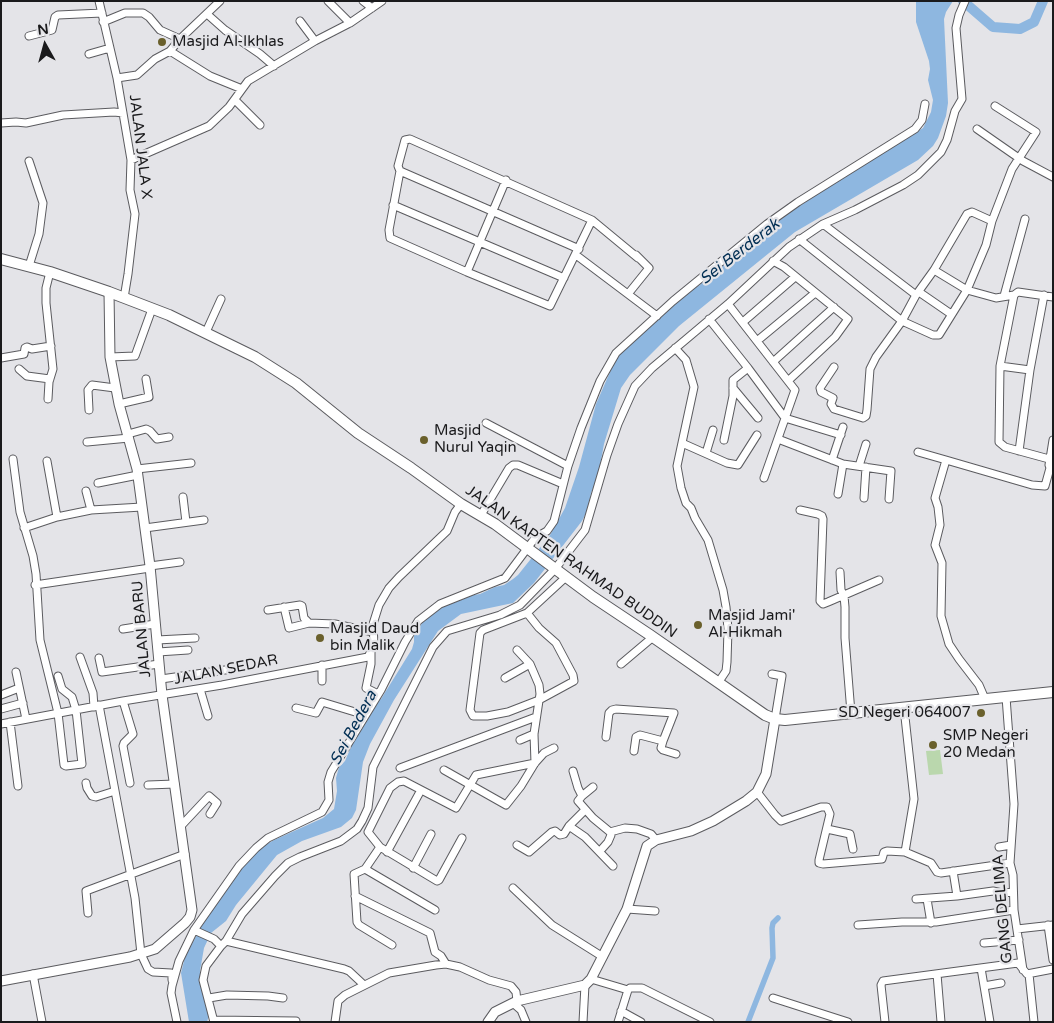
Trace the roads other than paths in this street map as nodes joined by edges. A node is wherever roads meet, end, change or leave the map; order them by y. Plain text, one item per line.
1 (220, 1) edge
2 (328, 1) edge
3 (363, 1) edge
4 (382, 1) edge
5 (965, 1) edge
6 (97, 2) edge
7 (372, 8) junction
8 (102, 13) junction
9 (207, 14) junction
10 (300, 21) dead end
11 (103, 22) junction
12 (350, 23) junction
13 (30, 36) dead end
14 (180, 39) junction
15 (315, 41) junction
16 (110, 48) junction
17 (170, 51) junction
18 (89, 54) dead end
19 (274, 66) junction
20 (117, 78) junction
21 (241, 90) junction
22 (235, 100) junction
23 (925, 104) dead end
24 (995, 106) dead end
25 (123, 113) junction
26 (1, 123) edge
27 (260, 125) dead end
28 (978, 129) dead end
29 (1020, 158) junction
30 (131, 160) junction
31 (30, 161) dead end
32 (400, 171) junction
33 (1053, 178) edge
34 (506, 180) junction
35 (393, 205) junction
36 (493, 211) junction
37 (1025, 219) dead end
38 (592, 220) junction
39 (992, 221) junction
40 (823, 224) junction
41 (800, 239) junction
42 (479, 242) junction
43 (577, 252) junction
44 (1, 259) edge
45 (773, 261) junction
46 (29, 266) junction
47 (934, 270) junction
48 (50, 272) junction
49 (467, 272) junction
50 (795, 277) junction
51 (564, 278) junction
52 (967, 290) junction
53 (109, 292) junction
54 (815, 293) junction
55 (628, 294) junction
56 (917, 294) junction
57 (1014, 295) junction
58 (1044, 295) junction
59 (1004, 296) junction
60 (1053, 297) edge
61 (124, 298) junction
62 (221, 299) dead end
63 (728, 304) junction
64 (834, 307) junction
65 (152, 310) junction
66 (951, 314) junction
67 (657, 316) junction
68 (709, 319) junction
69 (902, 321) junction
70 (743, 322) junction
71 (206, 332) junction
72 (757, 341) junction
73 (51, 346) junction
74 (675, 348) junction
75 (110, 357) junction
76 (1, 358) edge
77 (773, 362) junction
78 (1000, 366) junction
79 (834, 367) dead end
80 (748, 368) junction
81 (19, 369) dead end
82 (1030, 370) junction
83 (50, 379) junction
84 (146, 379) dead end
85 (789, 380) junction
86 (115, 388) junction
87 (733, 388) junction
88 (48, 399) dead end
89 (120, 408) junction
90 (89, 410) dead end
91 (758, 418) dead end
92 (785, 418) junction
93 (486, 423) dead end
94 (843, 427) dead end
95 (713, 430) dead end
96 (757, 434) dead end
97 (841, 435) junction
98 (128, 436) junction
99 (169, 437) dead end
100 (778, 439) junction
101 (724, 440) dead end
102 (1053, 440) edge
103 (86, 442) dead end
104 (682, 443) junction
105 (866, 444) dead end
106 (1019, 451) junction
107 (918, 452) dead end
108 (706, 454) junction
109 (13, 459) dead end
110 (1049, 459) junction
111 (832, 460) junction
112 (946, 460) junction
113 (47, 462) dead end
114 (191, 462) dead end
115 (844, 464) junction
116 (568, 466) junction
117 (862, 467) junction
118 (1052, 469) edge
119 (138, 472) junction
120 (764, 478) dead end
121 (98, 483) dead end
122 (563, 484) junction
123 (1049, 484) edge
124 (86, 491) dead end
125 (838, 494) dead end
126 (184, 497) dead end
127 (864, 498) dead end
128 (889, 499) dead end
129 (461, 504) junction
130 (142, 507) junction
131 (91, 510) junction
132 (800, 510) dead end
133 (480, 515) junction
134 (57, 516) junction
135 (204, 520) dead end
136 (186, 522) junction
137 (24, 528) junction
138 (145, 528) junction
139 (530, 551) junction
140 (180, 562) dead end
141 (552, 566) junction
142 (150, 567) junction
143 (840, 572) dead end
144 (566, 577) junction
145 (879, 580) dead end
146 (35, 585) junction
147 (844, 596) junction
148 (284, 607) junction
149 (268, 610) dead end
150 (527, 613) junction
151 (309, 623) junction
152 (155, 624) junction
153 (123, 629) dead end
154 (373, 632) junction
155 (653, 637) junction
156 (195, 638) dead end
157 (157, 640) junction
158 (188, 650) dead end
159 (517, 650) dead end
160 (158, 652) junction
161 (370, 654) junction
162 (80, 658) dead end
163 (99, 658) dead end
164 (159, 664) junction
165 (530, 664) junction
166 (621, 664) dead end
167 (322, 665) junction
168 (232, 669) dead end
169 (16, 672) dead end
170 (772, 674) dead end
171 (58, 676) dead end
172 (505, 678) dead end
173 (161, 679) junction
174 (322, 682) dead end
175 (718, 683) junction
176 (19, 688) junction
177 (200, 689) junction
178 (1053, 692) edge
179 (378, 694) junction
180 (1, 695) edge
181 (162, 695) junction
182 (1006, 697) junction
183 (985, 699) junction
184 (539, 700) junction
185 (123, 701) junction
186 (23, 704) junction
187 (96, 706) junction
188 (296, 708) dead end
189 (904, 708) junction
190 (1, 709) edge
191 (76, 710) junction
192 (58, 713) junction
193 (852, 713) junction
194 (208, 716) dead end
195 (365, 716) junction
196 (536, 717) junction
197 (26, 719) junction
198 (775, 719) junction
199 (10, 722) junction
200 (1, 724) edge
201 (534, 734) junction
202 (606, 737) dead end
203 (520, 740) dead end
204 (663, 740) junction
205 (554, 748) dead end
206 (634, 751) dead end
207 (676, 754) dead end
208 (535, 763) junction
209 (400, 768) dead end
210 (444, 770) dead end
211 (573, 771) dead end
212 (86, 783) dead end
213 (130, 783) dead end
214 (175, 784) junction
215 (148, 785) dead end
216 (470, 785) junction
217 (18, 786) dead end
218 (594, 787) dead end
219 (421, 790) junction
220 (115, 791) junction
221 (757, 792) junction
222 (582, 796) junction
223 (585, 810) junction
224 (210, 814) dead end
225 (569, 826) junction
226 (180, 827) junction
227 (827, 829) junction
228 (610, 832) junction
229 (431, 834) dead end
230 (462, 838) dead end
231 (656, 840) junction
232 (516, 845) dead end
233 (1011, 845) junction
234 (380, 847) junction
235 (1000, 847) dead end
236 (853, 849) dead end
237 (600, 851) junction
238 (387, 852) junction
239 (904, 852) junction
240 (185, 854) junction
241 (1010, 864) junction
242 (613, 866) dead end
243 (413, 868) junction
244 (365, 869) junction
245 (953, 870) junction
246 (130, 873) junction
247 (513, 888) dead end
248 (1013, 892) junction
249 (355, 896) junction
250 (957, 896) junction
251 (916, 899) dead end
252 (927, 899) junction
253 (435, 910) dead end
254 (627, 910) junction
255 (1014, 910) junction
256 (655, 911) dead end
257 (88, 913) dead end
258 (931, 922) junction
259 (858, 925) dead end
260 (1050, 925) edge
261 (1017, 928) junction
262 (196, 930) junction
263 (1019, 940) junction
264 (984, 943) dead end
265 (224, 944) junction
266 (392, 945) dead end
267 (141, 954) junction
268 (603, 957) junction
269 (1053, 960) edge
270 (446, 964) junction
271 (981, 968) junction
272 (1053, 969) edge
273 (1026, 972) junction
274 (33, 974) junction
275 (937, 974) junction
276 (1, 981) edge
277 (588, 982) junction
278 (1001, 983) dead end
279 (364, 985) junction
280 (172, 986) junction
281 (984, 986) junction
282 (628, 990) junction
283 (208, 998) junction
284 (283, 998) dead end
285 (773, 998) dead end
286 (515, 1002) junction
287 (621, 1011) junction
288 (214, 1021) edge
289 (296, 1021) edge
290 (706, 1021) edge
291 (42, 1022) edge
292 (177, 1022) edge
293 (335, 1022) edge
294 (488, 1022) edge
295 (526, 1022) edge
296 (583, 1022) edge
297 (618, 1022) edge
298 (641, 1022) edge
299 (848, 1022) edge
300 (885, 1022) edge
301 (942, 1022) edge
302 (990, 1022) edge
303 (1034, 1022) edge

1 - 9 street
2 - 12 street
3 - 7 street
4 - 7 street
5 - 40 street
6 - 8 street, JALAN JALA X
7 - 12 street
8 - 11 street, JALAN JALA X
8 - 13 street
9 - 14 street
9 - 19 street
10 - 15 street
11 - 14 street
11 - 16 street, JALAN JALA X
12 - 15 street
14 - 17 street
15 - 19 street
16 - 18 street
16 - 20 street, JALAN JALA X
17 - 20 street
17 - 21 street
19 - 21 street
20 - 25 street, JALAN JALA X
21 - 22 street
22 - 27 street
22 - 30 street
23 - 67 street
24 - 29 street
25 - 26 street
25 - 30 street, JALAN JALA X
28 - 29 street
29 - 33 street
29 - 39 street
30 - 61 street, JALAN JALA X
31 - 46 street
32 - 34 street
32 - 35 street
32 - 36 street
34 - 36 street
34 - 38 street
35 - 42 street
35 - 49 street
36 - 42 street
36 - 43 street
37 - 59 street
38 - 43 street
38 - 55 street
39 - 47 street
39 - 52 street
40 - 41 street
40 - 56 street
41 - 45 street
41 - 69 street
42 - 49 street
42 - 51 street
43 - 51 street
43 - 55 street
44 - 46 main road, JALAN KAPTEN RAHMAD BUDDIN
45 - 50 street
45 - 63 street
46 - 48 main road, JALAN KAPTEN RAHMAD BUDDIN
47 - 52 street
47 - 56 street
48 - 53 main road, JALAN KAPTEN RAHMAD BUDDIN
48 - 73 street
49 - 51 street
50 - 54 street
50 - 70 street
52 - 59 street
52 - 66 street
53 - 61 main road, JALAN KAPTEN RAHMAD BUDDIN
53 - 75 street, JALAN BARU
54 - 64 street
54 - 72 street
55 - 67 street
56 - 66 street
56 - 69 street
57 - 58 street
57 - 59 street
57 - 78 street
58 - 60 street
58 - 82 street
61 - 65 main road, JALAN KAPTEN RAHMAD BUDDIN
62 - 71 street
63 - 68 street
63 - 70 street
64 - 77 street
64 - 85 street
65 - 71 main road, JALAN KAPTEN RAHMAD BUDDIN
65 - 75 street
66 - 69 street
67 - 116 street
68 - 74 street
68 - 80 street
69 - 79 street
70 - 72 street
71 - 129 main road, JALAN KAPTEN RAHMAD BUDDIN
72 - 77 street
73 - 76 street
73 - 83 street
74 - 104 street
74 - 141 street
75 - 86 street, JALAN BARU
77 - 85 street
78 - 82 street
78 - 106 street
80 - 87 street
80 - 92 street
81 - 83 street
82 - 106 street
83 - 88 street
84 - 89 street
85 - 92 street
86 - 89 street, JALAN BARU
86 - 90 street
87 - 91 street
87 - 101 street
89 - 98 street, JALAN BARU
92 - 97 street
92 - 100 street
93 - 116 street
94 - 97 street
95 - 108 street
96 - 108 street
97 - 111 street
98 - 99 street
98 - 103 street
98 - 119 street, JALAN BARU
100 - 111 street
100 - 120 street
102 - 110 street
104 - 108 street
104 - 175 street
105 - 117 street
106 - 110 street
107 - 112 street
109 - 137 street
110 - 118 street
111 - 115 street
112 - 123 street
112 - 183 street
113 - 134 street
114 - 119 street
115 - 117 street
115 - 125 street
116 - 122 street
117 - 127 street
117 - 128 street
118 - 123 street
119 - 121 street
119 - 130 street, JALAN BARU
122 - 133 street
122 - 139 street
124 - 131 street
126 - 136 street
129 - 133 main road, JALAN KAPTEN RAHMAD BUDDIN
129 - 154 street
130 - 131 street
130 - 138 street, JALAN BARU
131 - 134 street
132 - 147 street
133 - 139 main road, JALAN KAPTEN RAHMAD BUDDIN
134 - 137 street
135 - 136 street
136 - 138 street
137 - 146 street
138 - 142 street, JALAN BARU
139 - 141 main road, JALAN KAPTEN RAHMAD BUDDIN
139 - 179 street
140 - 142 street
141 - 144 main road, JALAN KAPTEN RAHMAD BUDDIN
141 - 265 street
142 - 146 street
142 - 152 street, JALAN BARU
143 - 147 street
144 - 150 street
144 - 155 main road, JALAN KAPTEN RAHMAD BUDDIN
145 - 147 street
146 - 192 street
147 - 193 street
148 - 149 street
148 - 151 street
148 - 151 street
150 - 184 street
150 - 184 street
151 - 154 street
152 - 153 street
152 - 157 street, JALAN BARU
154 - 161 street
155 - 166 street
155 - 175 main road, JALAN KAPTEN RAHMAD BUDDIN
156 - 157 street
157 - 160 street, JALAN BARU
158 - 160 street
159 - 165 street
160 - 164 street, JALAN BARU
161 - 167 street, JALAN SEDAR
161 - 179 street
162 - 187 street
163 - 164 street
164 - 173 street, JALAN BARU
165 - 172 street
165 - 184 street
167 - 174 street
167 - 177 street, JALAN SEDAR
168 - 173 street
169 - 176 street
170 - 198 street
171 - 191 street
173 - 181 street, JALAN BARU
175 - 198 main road, JALAN KAPTEN RAHMAD BUDDIN
176 - 180 street
176 - 186 street
177 - 181 street, JALAN SEDAR
177 - 194 street
178 - 182 main road
179 - 195 street
181 - 185 street, JALAN SEDAR
181 - 214 street, JALAN BARU
182 - 183 main road
182 - 233 street, GANG DELIMA
183 - 189 main road
184 - 196 street
185 - 187 street, JALAN SEDAR
185 - 213 street
186 - 190 street
186 - 197 street
187 - 191 street, JALAN SEDAR
187 - 220 street
188 - 195 street
189 - 193 main road
189 - 239 street
191 - 192 street, JALAN SEDAR
191 - 192 street
192 - 197 street, JALAN SEDAR
193 - 198 main road
195 - 262 street
196 - 201 street
196 - 209 street
197 - 199 street, JALAN SEDAR
198 - 221 street
199 - 200 street, JALAN SEDAR
199 - 217 street
201 - 203 street
201 - 208 street
202 - 204 street
204 - 206 street
204 - 207 street
205 - 208 street
208 - 216 street
208 - 216 street
210 - 216 street
211 - 222 street
212 - 220 street
214 - 215 street
214 - 226 street, JALAN BARU
216 - 219 street
218 - 222 street
219 - 234 street
219 - 238 street
220 - 246 street
221 - 227 street
221 - 231 street
222 - 223 street
223 - 225 street
223 - 228 street
224 - 226 street
225 - 232 street
225 - 237 street
226 - 240 street, JALAN BARU
227 - 236 street
227 - 239 street
228 - 231 street
228 - 237 street
229 - 243 street
230 - 243 street
231 - 254 street
233 - 235 street
233 - 241 street, GANG DELIMA
234 - 238 street
234 - 244 street
237 - 242 street
238 - 243 street
239 - 245 street
240 - 246 street
240 - 267 street, JALAN BARU
241 - 245 street
241 - 248 street, GANG DELIMA
244 - 249 street
244 - 253 street
245 - 250 street
246 - 257 street
246 - 267 street
247 - 268 street
248 - 250 street
248 - 255 street, GANG DELIMA
249 - 266 street
249 - 270 street
250 - 252 street
251 - 252 street
252 - 258 street
254 - 256 street
254 - 268 street
255 - 258 street
255 - 261 street, GANG DELIMA
258 - 259 street
260 - 261 street
260 - 269 street
261 - 263 street, GANG DELIMA
262 - 265 street
262 - 280 street
263 - 264 street
263 - 273 street, GANG DELIMA
265 - 279 street
265 - 283 street
267 - 274 street
267 - 280 street
268 - 277 street
270 - 279 street
270 - 286 street
271 - 273 street
271 - 275 street
271 - 281 street
272 - 273 street
273 - 303 street, GANG DELIMA
274 - 276 street
274 - 291 street
275 - 300 street
275 - 301 street
277 - 282 street
277 - 286 street
277 - 296 street
278 - 281 street
279 - 293 street
280 - 292 street
281 - 302 street
282 - 287 street
282 - 290 street
283 - 284 street
283 - 288 street
285 - 299 street
286 - 294 street
286 - 295 street
287 - 297 street
287 - 298 street
288 - 289 street

